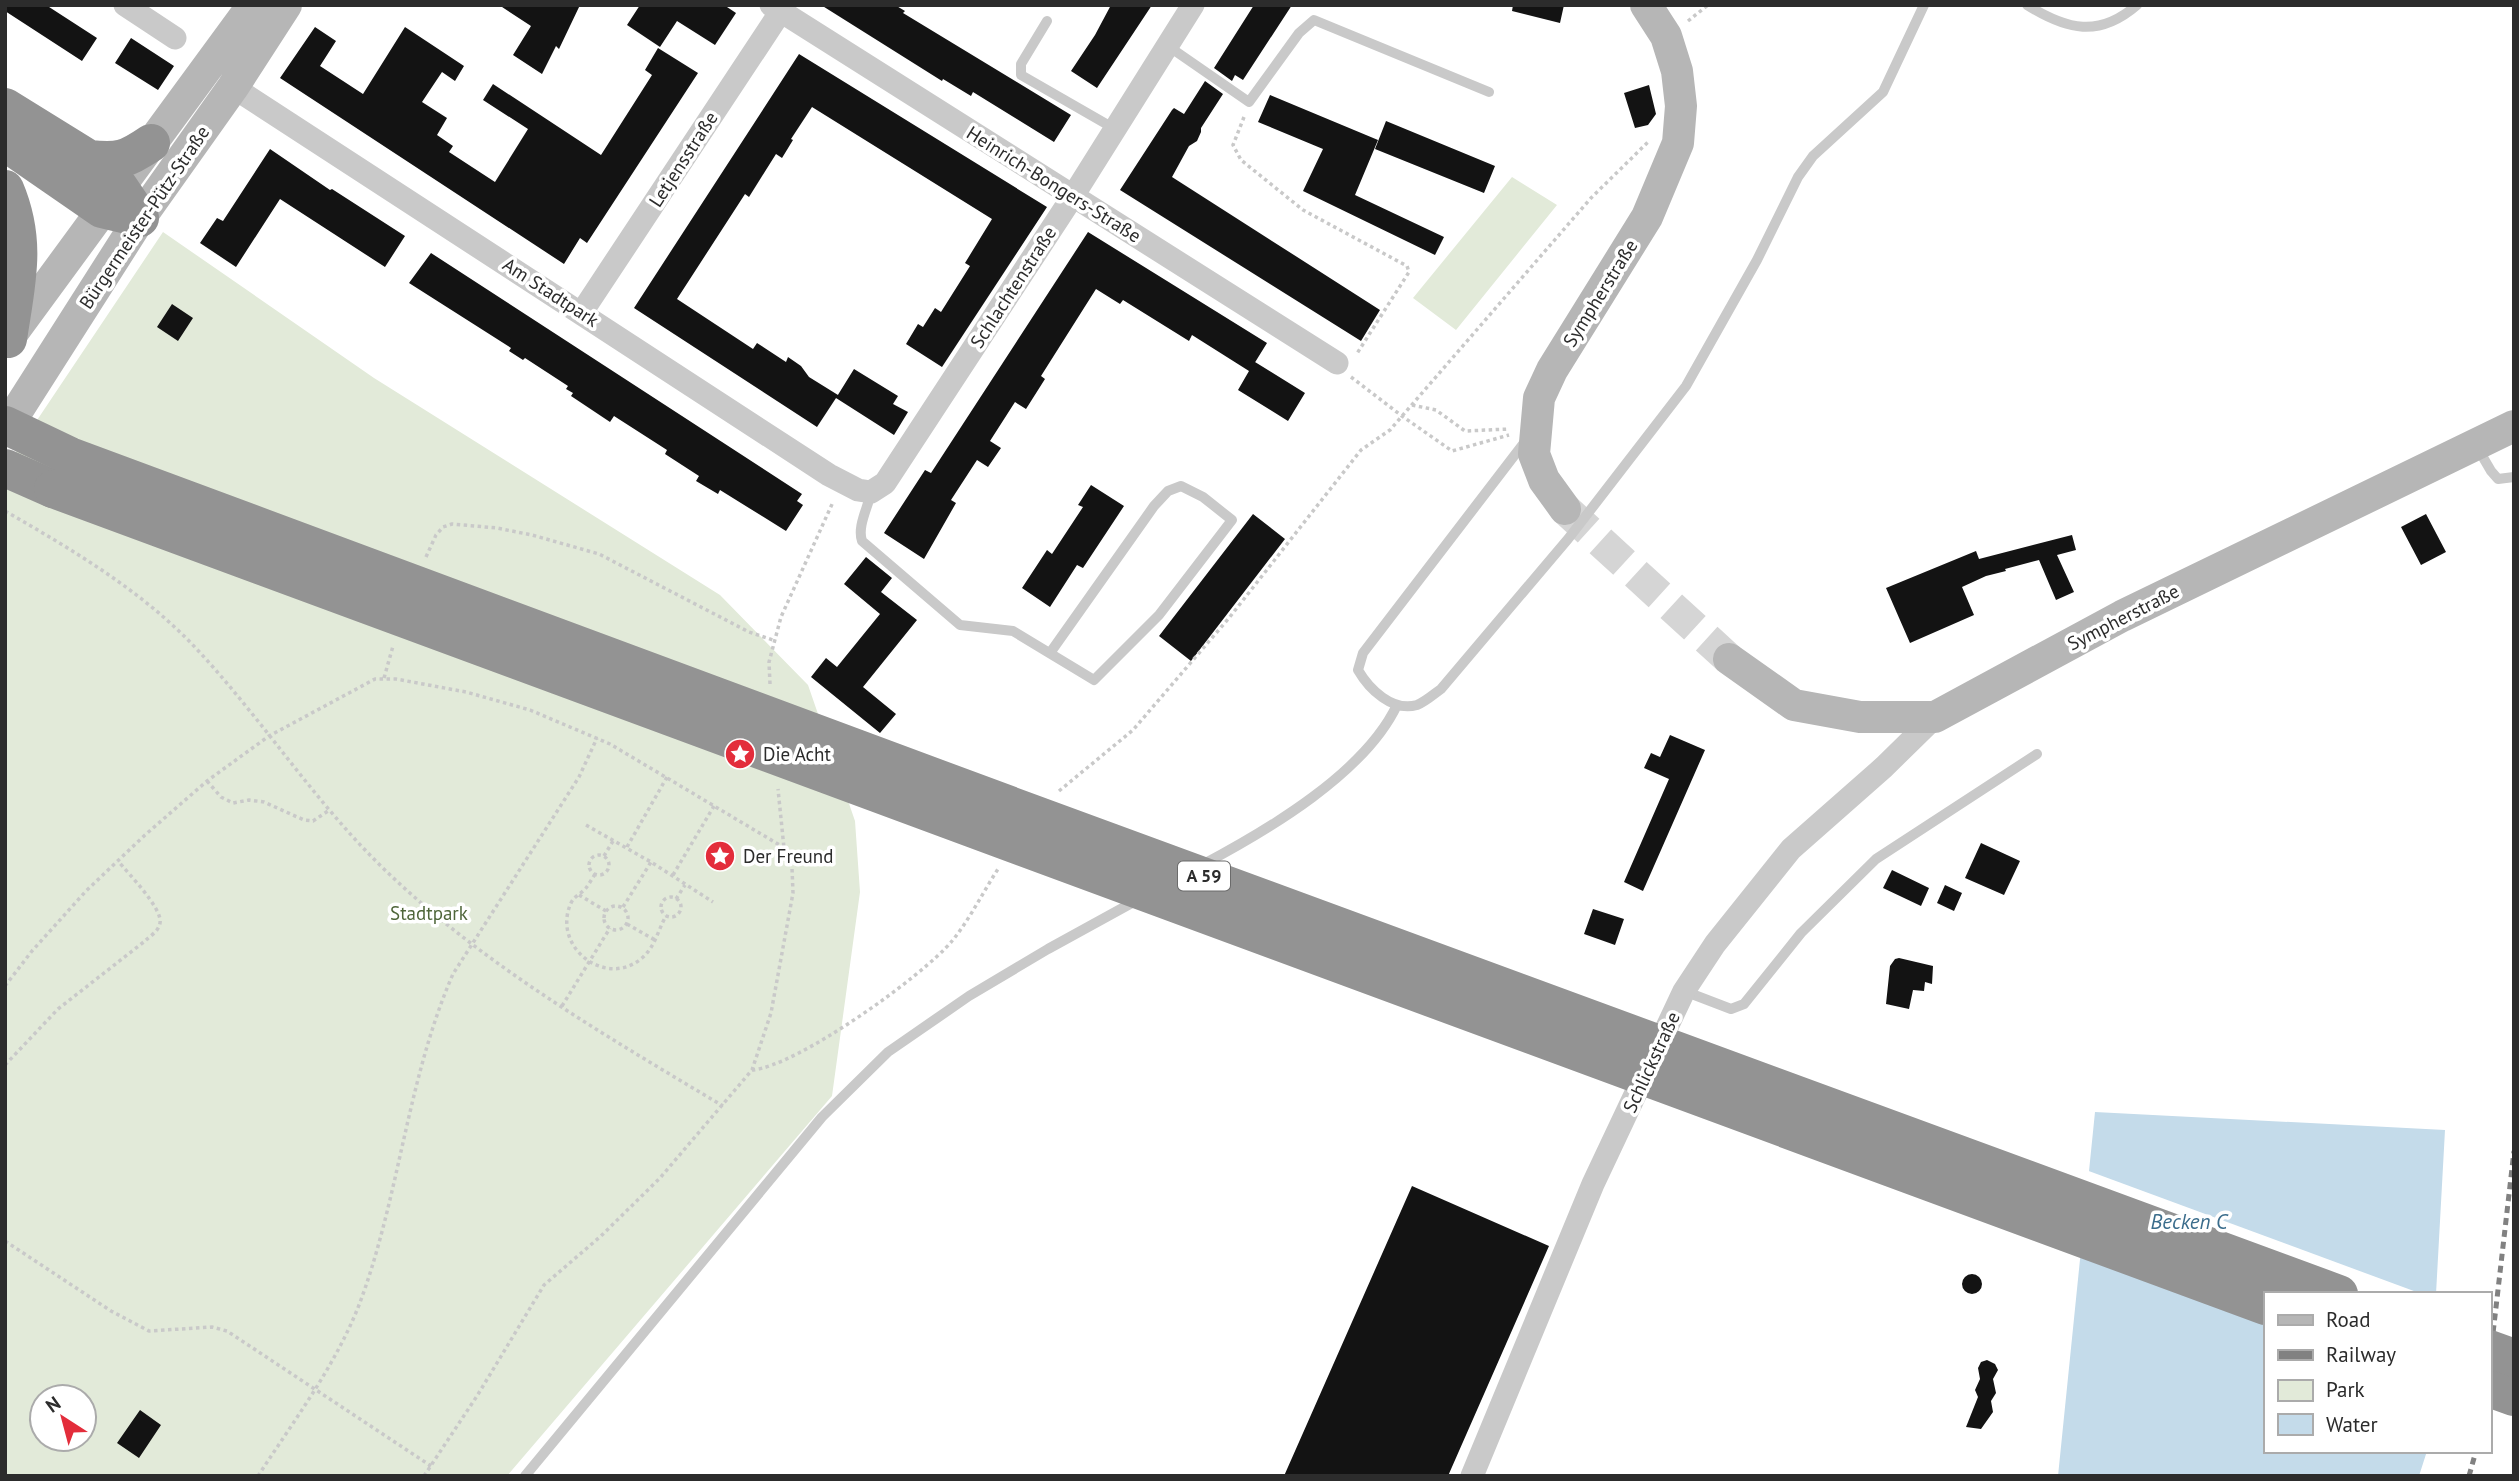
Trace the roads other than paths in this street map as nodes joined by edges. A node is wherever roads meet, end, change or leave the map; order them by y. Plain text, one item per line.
1 (125, 5) edge
2 (253, 5) edge
3 (286, 5) edge
4 (1193, 5) edge
5 (1646, 5) edge
6 (1924, 5) edge
7 (2027, 5) edge
8 (2137, 5) edge
9 (779, 7) edge
10 (1047, 21) dead end
11 (175, 38) dead end
12 (1168, 46) junction
13 (233, 87) junction
14 (1489, 92) dead end
15 (5, 107) edge
16 (1115, 130) junction
17 (5, 142) edge
18 (151, 143) junction
19 (89, 159) junction
20 (5, 189) edge
21 (1073, 196) junction
22 (111, 198) junction
23 (140, 218) junction
24 (582, 312) junction
25 (6, 341) edge
26 (1341, 367) road end
27 (2514, 426) edge
28 (5, 427) edge
29 (1535, 428) junction
30 (2476, 445) junction
31 (5, 468) edge
32 (2514, 477) edge
33 (871, 492) junction
34 (1565, 509) tunnel mouth
35 (1050, 653) junction
36 (1729, 659) tunnel mouth
37 (1397, 705) junction
38 (1935, 717) junction
39 (2037, 754) dead end
40 (1177, 879) dead end
41 (1165, 885) dead end
42 (1684, 991) junction
43 (2334, 1292) edge
44 (2264, 1306) edge
45 (2491, 1350) edge
46 (2514, 1358) edge
47 (2491, 1389) edge
48 (2514, 1397) edge
49 (525, 1476) edge
50 (1472, 1476) edge

1 - 11 street
2 - 18 street, Bürgermeister-Pütz-Straße
3 - 13 street, Bürgermeister-Pütz-Straße
4 - 12 street, Schlachtenstraße
5 - 29 street, Sympherstraße
6 - 37 lane
7 - 8 lane
9 - 21 street, Heinrich-Bongers-Straße
9 - 24 street, Letjensstraße
10 - 16 lane
12 - 14 lane
12 - 16 street, Schlachtenstraße
13 - 23 street, Bürgermeister-Pütz-Straße
13 - 24 street, Am Stadtpark
15 - 19 highway
16 - 21 street, Schlachtenstraße
17 - 22 highway
18 - 19 highway
18 - 22 street, Bürgermeister-Pütz-Straße
19 - 22 highway
20 - 25 highway
21 - 26 street, Heinrich-Bongers-Straße
21 - 33 street, Schlachtenstraße
22 - 23 highway
22 - 25 street, Bürgermeister-Pütz-Straße
23 - 28 street, Bürgermeister-Pütz-Straße
24 - 33 street, Am Stadtpark
27 - 30 street, Sympherstraße
28 - 43 highway, A 59, bridge
29 - 34 street, Sympherstraße
29 - 37 lane
30 - 32 lane
30 - 38 street, Sympherstraße
31 - 44 highway, A 59, bridge
33 - 35 lane
35 - 35 lane
36 - 38 street, Sympherstraße
37 - 40 lane
38 - 42 street, Schlickstraße
39 - 42 lane
41 - 49 lane
42 - 50 street, Schlickstraße
45 - 46 highway, bridge
47 - 48 highway

